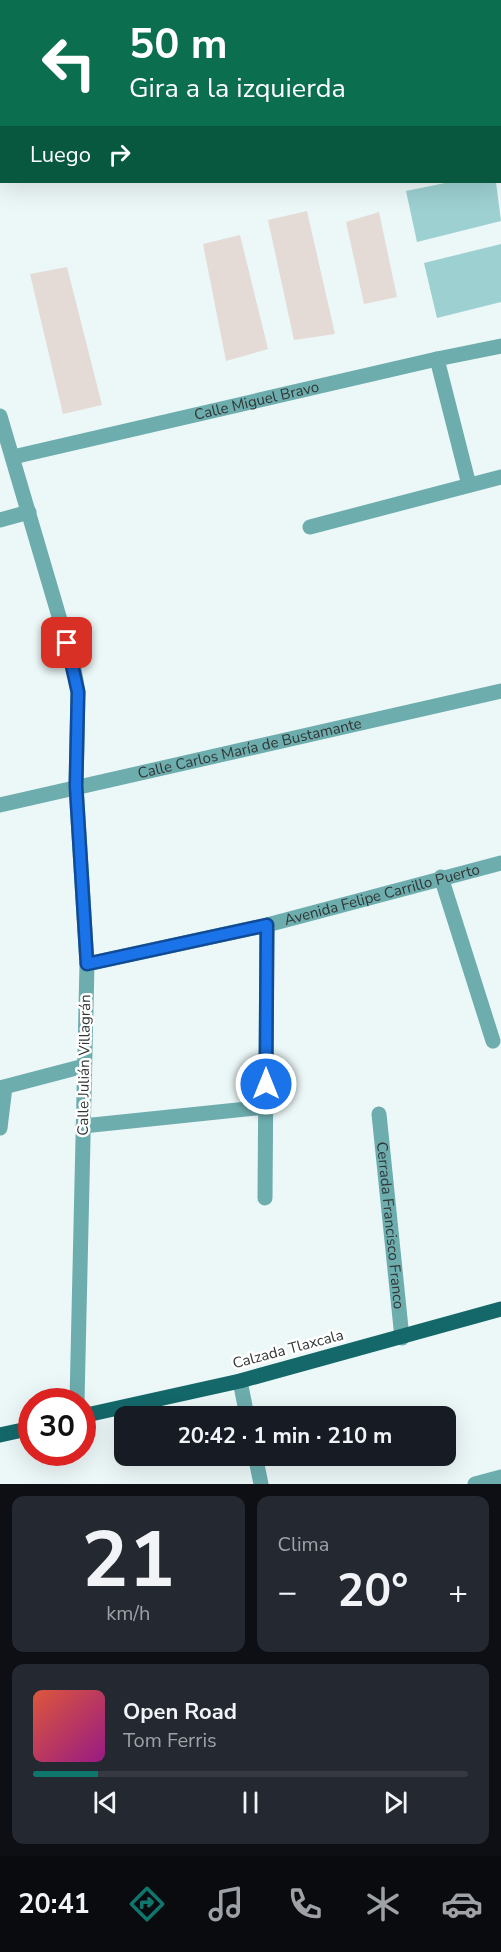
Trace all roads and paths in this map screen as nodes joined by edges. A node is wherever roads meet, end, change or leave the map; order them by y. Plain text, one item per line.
1 (501, 346) edge
2 (437, 359) junction
3 (0, 416) edge
4 (13, 457) junction
5 (501, 477) edge
6 (469, 485) junction
7 (29, 513) junction
8 (0, 520) edge
9 (310, 527) dead end
10 (501, 692) edge
11 (76, 786) junction
12 (0, 805) edge
13 (501, 863) edge
14 (441, 877) junction
15 (267, 925) junction
16 (87, 964) junction
17 (493, 1041) dead end
18 (84, 1066) junction
19 (3, 1088) edge
20 (266, 1107) junction
21 (379, 1114) dead end
22 (83, 1126) junction
23 (0, 1128) edge
24 (265, 1198) dead end
25 (501, 1308) edge
26 (402, 1338) junction
27 (240, 1381) junction
28 (77, 1388) edge
29 (245, 1406) edge
30 (96, 1413) edge
31 (18, 1431) edge
32 (0, 1435) edge
33 (257, 1466) edge
34 (501, 1477) edge
35 (261, 1484) edge
36 (475, 1484) edge

1 - 2 street, Calle Miguel Bravo
2 - 4 street, Calle Miguel Bravo
2 - 6 street
3 - 4 street, Calle Julián Villagrán
4 - 7 street, Calle Julián Villagrán
5 - 6 street
6 - 9 street
7 - 8 street
7 - 11 street, Calle Julián Villagrán
10 - 11 street, Calle Carlos María de Bustamante
11 - 12 street, Calle Carlos María de Bustamante
11 - 16 street, Calle Julián Villagrán
13 - 14 street, Avenida Felipe Carrillo Puerto
14 - 15 street, Avenida Felipe Carrillo Puerto
14 - 17 street
15 - 16 street, Avenida Felipe Carrillo Puerto
15 - 20 street
16 - 18 street, Calle Julián Villagrán
18 - 19 street
18 - 22 street, Calle Julián Villagrán
19 - 23 street
20 - 22 street
20 - 24 street
21 - 26 street, Cerrada Francisco Franco
22 - 28 street, Calle Julián Villagrán
25 - 26 main road, Calzada Tlaxcala
26 - 27 main road, Calzada Tlaxcala
27 - 29 street
27 - 30 main road, Calzada Tlaxcala
31 - 32 main road
33 - 35 street
34 - 36 street

